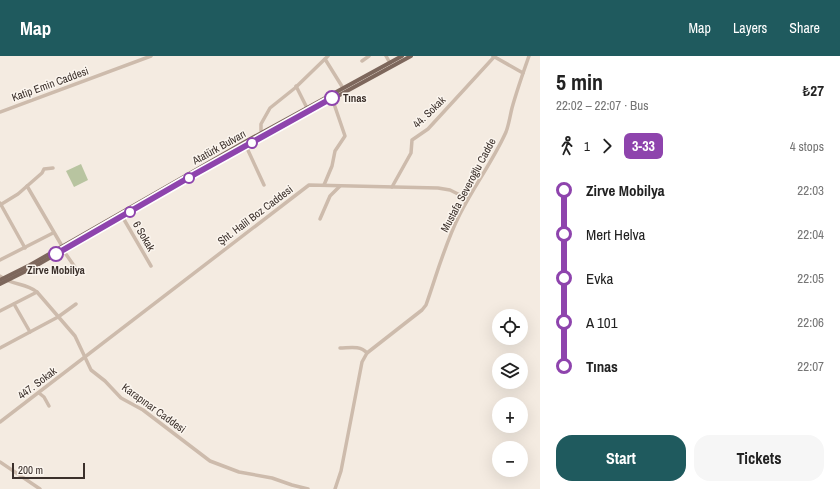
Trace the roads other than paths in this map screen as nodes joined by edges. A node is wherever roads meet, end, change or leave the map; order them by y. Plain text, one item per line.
1 (151, 56) edge
2 (328, 56) edge
3 (369, 56) edge
4 (386, 56) edge
5 (402, 56) edge
6 (411, 56) edge
7 (493, 56) edge
8 (529, 56) edge
9 (325, 59) junction
10 (362, 61) dead end
11 (390, 63) junction
12 (524, 73) junction
13 (296, 86) junction
14 (343, 88) junction
15 (332, 98) junction
16 (307, 108) junction
17 (0, 112) edge
18 (262, 135) junction
19 (246, 146) junction
20 (53, 168) dead end
21 (264, 185) dead end
22 (27, 186) junction
23 (324, 186) junction
24 (340, 186) junction
25 (392, 187) junction
26 (468, 199) junction
27 (0, 204) edge
28 (122, 216) junction
29 (320, 219) dead end
30 (54, 233) junction
31 (25, 248) junction
32 (63, 248) junction
33 (0, 260) edge
34 (151, 266) dead end
35 (77, 270) dead end
36 (17, 274) junction
37 (2, 279) edge
38 (0, 284) edge
39 (21, 285) junction
40 (37, 292) junction
41 (14, 304) junction
42 (76, 304) dead end
43 (0, 311) edge
44 (58, 317) junction
45 (30, 332) junction
46 (0, 348) edge
47 (340, 348) dead end
48 (366, 353) junction
49 (85, 358) junction
50 (39, 393) junction
51 (49, 406) dead end
52 (0, 422) edge
53 (0, 462) edge
54 (40, 489) edge
55 (308, 489) edge
56 (335, 489) edge

1 - 17 street, Katip Emin Caddesi
2 - 9 street
3 - 10 street
4 - 11 street
5 - 11 main road, Atatürk Bulvarı
6 - 15 main road, Atatürk Bulvarı
7 - 12 street
7 - 25 street, 44. Sokak
8 - 12 street, Mustafa Severoğlu Cadde
9 - 13 street
9 - 14 street
11 - 14 main road, Atatürk Bulvarı
12 - 26 street, Mustafa Severoğlu Cadde
13 - 16 street
13 - 18 street
14 - 16 main road, Atatürk Bulvarı
15 - 18 main road, Atatürk Bulvarı
15 - 23 street
16 - 18 main road, Atatürk Bulvarı
18 - 19 main road, Atatürk Bulvarı
18 - 32 main road, Atatürk Bulvarı
19 - 21 street
19 - 28 main road, Atatürk Bulvarı
20 - 22 street
22 - 27 street
22 - 30 street
23 - 24 street, Şht. Halil Boz Caddesi
23 - 49 street, Şht. Halil Boz Caddesi
24 - 25 street, Şht. Halil Boz Caddesi
24 - 29 street
25 - 26 street, Şht. Halil Boz Caddesi
26 - 48 street, Mustafa Severoğlu Cadde
27 - 31 street
28 - 32 main road, Atatürk Bulvarı
28 - 34 street, 6 Sokak
30 - 31 street
30 - 32 street
31 - 33 street
32 - 35 street
32 - 36 main road, Atatürk Bulvarı
36 - 37 main road, Atatürk Bulvarı
36 - 39 street
37 - 38 main road, Atatürk Bulvarı
37 - 39 street, Karapınar Caddesi
39 - 40 street, Karapınar Caddesi
40 - 41 street
40 - 44 street, Karapınar Caddesi
41 - 43 street
41 - 45 street
42 - 44 street
44 - 45 street
44 - 49 street, Karapınar Caddesi
45 - 46 street
47 - 48 street
48 - 56 street
49 - 50 street, 447. Sokak
49 - 55 street, Karapınar Caddesi
50 - 51 street
50 - 52 street, 447. Sokak
53 - 54 street

